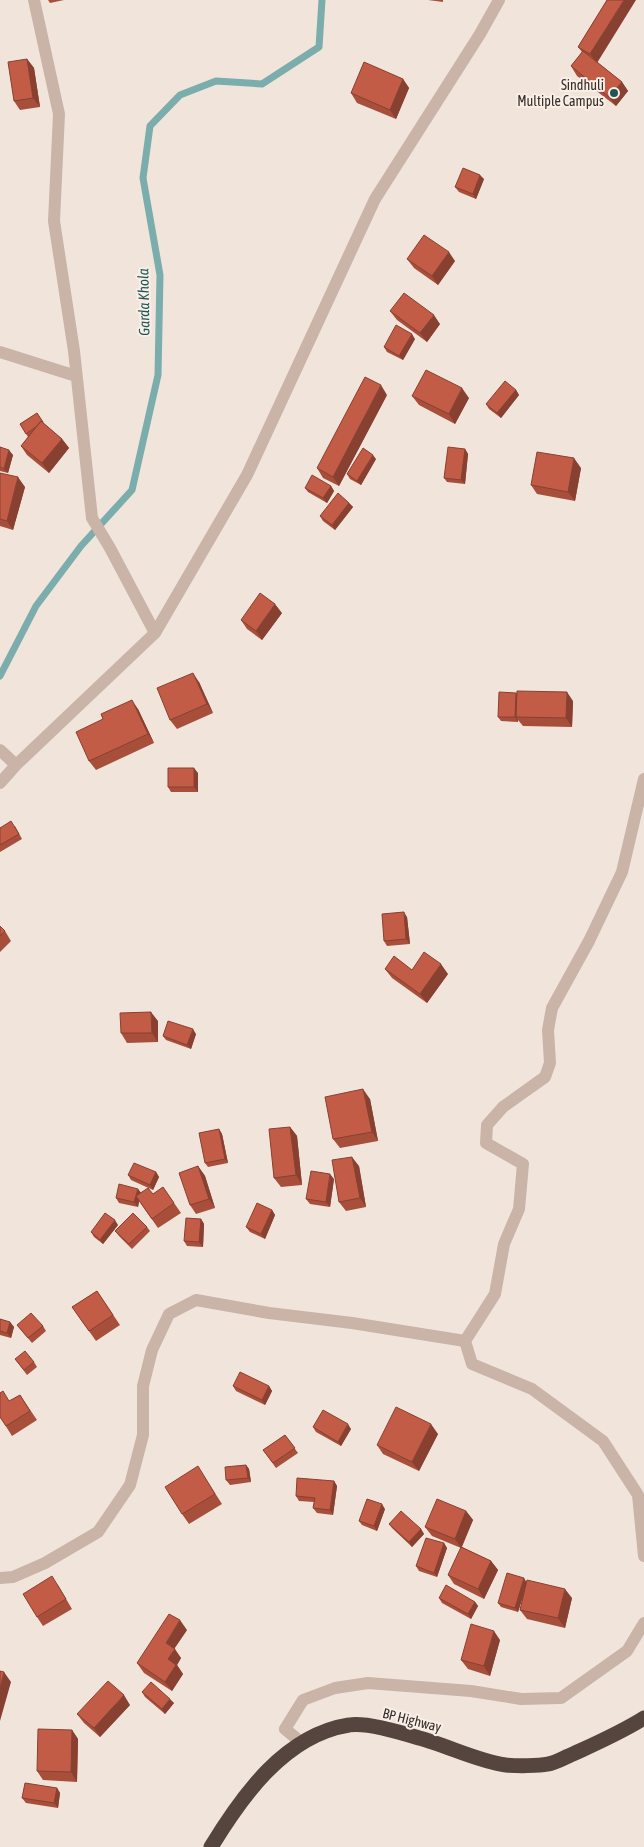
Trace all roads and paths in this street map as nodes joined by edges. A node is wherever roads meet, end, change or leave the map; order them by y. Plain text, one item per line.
1 (34, 0) edge
2 (499, 0) edge
3 (0, 352) edge
4 (76, 376) junction
5 (155, 633) junction
6 (0, 750) edge
7 (16, 765) junction
8 (644, 779) edge
9 (0, 783) edge
10 (465, 1341) junction
11 (644, 1556) edge
12 (0, 1578) edge
13 (644, 1623) edge
14 (644, 1718) edge
15 (302, 1743) junction
16 (211, 1847) edge

1 - 4 street
2 - 5 street
3 - 4 street
4 - 5 street
5 - 7 street
6 - 7 street
7 - 9 street
8 - 10 street
10 - 11 street
10 - 12 street
13 - 15 street
14 - 15 highway, BP Highway
15 - 16 highway, BP Highway

